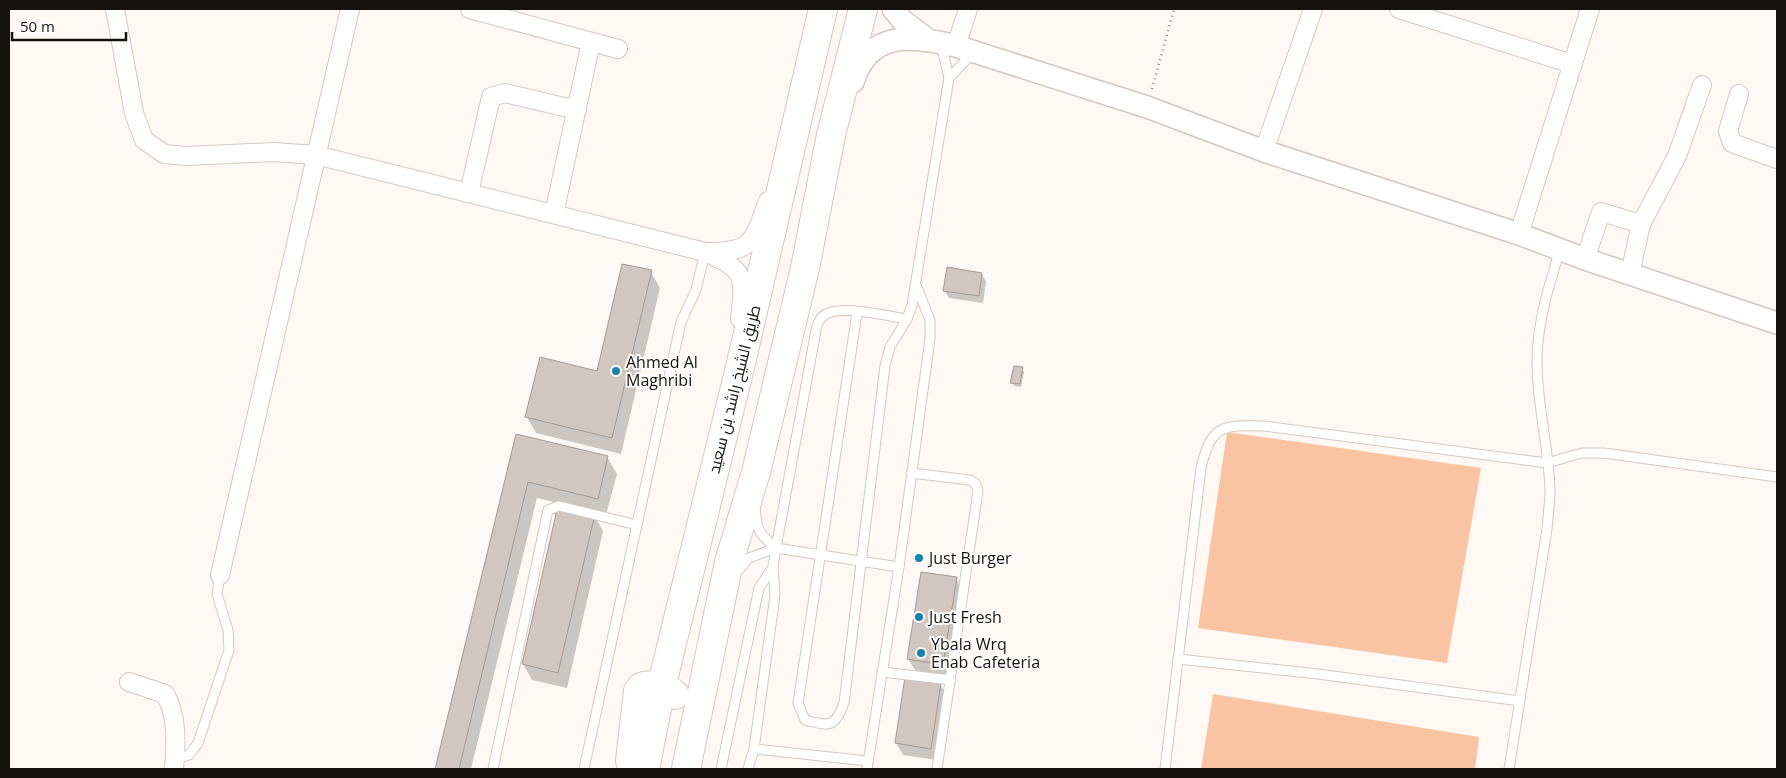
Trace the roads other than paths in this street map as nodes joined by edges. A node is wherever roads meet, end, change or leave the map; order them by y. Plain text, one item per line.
1 (115, 9) edge
2 (350, 9) edge
3 (470, 9) edge
4 (863, 9) edge
5 (893, 9) edge
6 (968, 9) edge
7 (1313, 9) edge
8 (1398, 9) edge
9 (1590, 9) edge
10 (822, 11) edge
11 (592, 42) junction
12 (940, 42) junction
13 (618, 49) dead end
14 (982, 55) junction
15 (1572, 64) junction
16 (949, 78) junction
17 (1702, 85) dead end
18 (1739, 94) dead end
19 (577, 110) junction
20 (831, 135) junction
21 (1264, 151) junction
22 (316, 155) junction
23 (1777, 159) edge
24 (786, 168) junction
25 (469, 193) junction
26 (554, 214) junction
27 (1641, 224) junction
28 (1519, 234) junction
29 (1560, 250) junction
30 (705, 252) junction
31 (1585, 260) junction
32 (804, 268) junction
33 (1630, 274) junction
34 (916, 285) junction
35 (857, 313) junction
36 (907, 319) junction
37 (1777, 323) edge
38 (741, 363) junction
39 (1547, 463) junction
40 (756, 472) junction
41 (912, 473) junction
42 (1777, 477) edge
43 (637, 525) junction
44 (776, 548) junction
45 (819, 555) junction
46 (860, 561) junction
47 (773, 567) junction
48 (899, 567) junction
49 (220, 574) joint
50 (1178, 659) junction
51 (707, 667) junction
52 (882, 672) junction
53 (950, 680) junction
54 (128, 682) dead end
55 (661, 688) junction
56 (1520, 701) junction
57 (754, 749) junction
58 (174, 764) edge
59 (868, 765) edge
60 (492, 769) edge
61 (584, 769) edge
62 (629, 769) edge
63 (645, 769) edge
64 (662, 769) edge
65 (686, 769) edge
66 (721, 769) edge
67 (748, 769) edge
68 (938, 769) edge
69 (1165, 769) edge
70 (1509, 769) edge

1 - 22 street
2 - 22 street
3 - 11 street
4 - 20 main road
5 - 12 street
6 - 12 street
7 - 21 street
8 - 15 street
9 - 15 street
10 - 24 main road, طريق الشيخ راشد بن سعيد
11 - 13 street
11 - 19 street
12 - 14 street
12 - 16 lane
12 - 20 street
14 - 16 lane
14 - 21 street
15 - 28 street
16 - 34 lane
17 - 27 street
18 - 23 street
19 - 25 street
19 - 26 street
20 - 32 main road
21 - 28 street
22 - 25 street
22 - 49 street
24 - 30 street
24 - 32 main road
24 - 38 main road, طريق الشيخ راشد بن سعيد
25 - 26 street
26 - 30 street
27 - 31 street
27 - 33 street
28 - 29 street
29 - 31 street
29 - 39 lane
30 - 38 street
30 - 43 lane
31 - 33 street
32 - 40 main road
33 - 37 street
34 - 36 lane
34 - 41 lane
35 - 36 lane
35 - 44 lane
35 - 45 lane
36 - 46 lane
38 - 55 main road, طريق الشيخ راشد بن سعيد
39 - 42 lane
39 - 50 lane
39 - 56 lane
40 - 44 lane
40 - 51 main road
41 - 48 lane
41 - 53 lane
43 - 60 lane
43 - 61 lane
44 - 45 lane
44 - 47 lane
44 - 51 lane
45 - 46 lane
45 - 46 lane
46 - 48 lane
47 - 57 lane
47 - 66 lane
48 - 52 lane
49 - 58 lane
50 - 56 lane
50 - 69 lane
51 - 65 main road
52 - 53 lane
52 - 59 lane
53 - 68 lane
54 - 58 street
55 - 62 main road
55 - 63 main road, طريق الشيخ راشد بن سعيد
55 - 64 main road
56 - 70 lane
57 - 59 lane
57 - 67 lane

